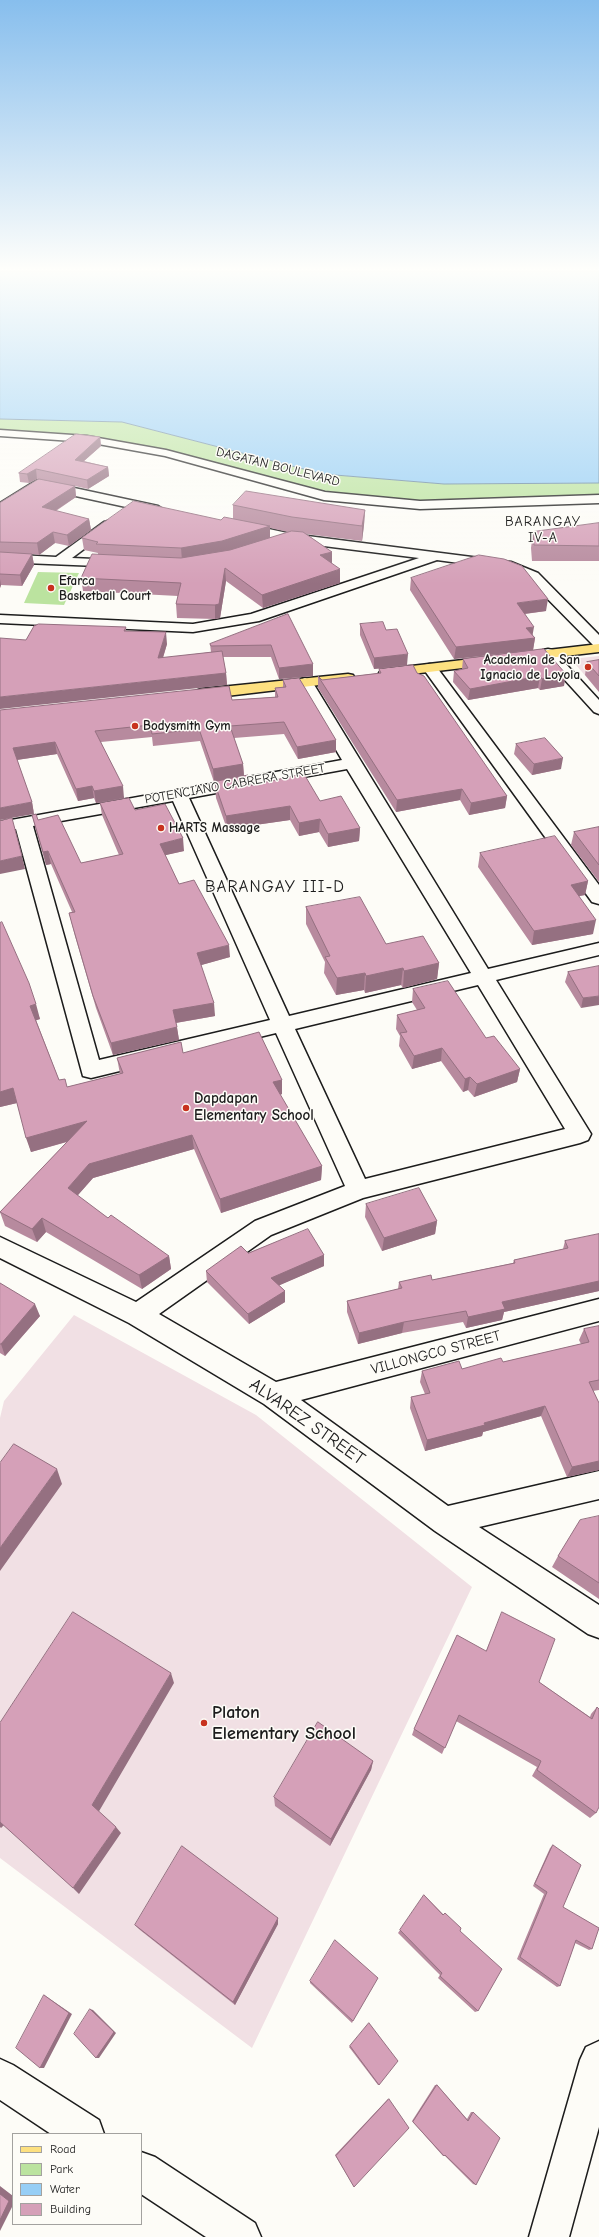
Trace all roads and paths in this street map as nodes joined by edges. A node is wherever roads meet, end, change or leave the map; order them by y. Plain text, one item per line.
1 (0, 433) edge
2 (599, 499) edge
3 (134, 506) junction
4 (0, 508) edge
5 (172, 513) edge
6 (232, 525) edge
7 (292, 538) junction
8 (270, 545) edge
9 (439, 555) junction
10 (0, 558) edge
11 (59, 561) junction
12 (128, 564) edge
13 (0, 619) edge
14 (599, 643) edge
15 (599, 648) edge
16 (548, 653) junction
17 (430, 668) junction
18 (305, 683) junction
19 (189, 696) edge
20 (599, 709) edge
21 (352, 763) junction
22 (179, 794) junction
23 (23, 823) junction
24 (0, 827) edge
25 (599, 898) edge
26 (599, 949) edge
27 (483, 976) junction
28 (282, 1025) junction
29 (359, 1190) junction
30 (0, 1247) edge
31 (599, 1310) edge
32 (138, 1315) junction
33 (273, 1395) junction
34 (599, 1485) edge
35 (445, 1521) junction
36 (599, 1623) edge
37 (599, 2060) edge
38 (0, 2078) edge
39 (83, 2133) edge
40 (142, 2172) edge
41 (241, 2237) edge
42 (549, 2237) edge

1 - 2 street, DAGATAN BOULEVARD
3 - 4 street
3 - 5 street
3 - 11 street
6 - 7 street
7 - 8 street
7 - 9 street
9 - 13 street
9 - 14 street
10 - 11 street
11 - 12 street
15 - 16 main road
16 - 17 main road
16 - 20 street
17 - 18 main road
17 - 25 street
18 - 19 main road
18 - 21 street
21 - 22 street, POTENCIANO CABRERA STREET
21 - 27 street
22 - 23 street, POTENCIANO CABRERA STREET
22 - 28 street
23 - 24 street, POTENCIANO CABRERA STREET
23 - 28 street
26 - 27 street
27 - 28 street
27 - 29 street
28 - 29 street
29 - 32 street
30 - 32 street, ALVAREZ STREET
31 - 33 street, VILLONGCO STREET
32 - 33 street, ALVAREZ STREET
33 - 35 street, ALVAREZ STREET
34 - 35 street
35 - 36 street, ALVAREZ STREET
37 - 42 street
38 - 39 street
40 - 41 street

